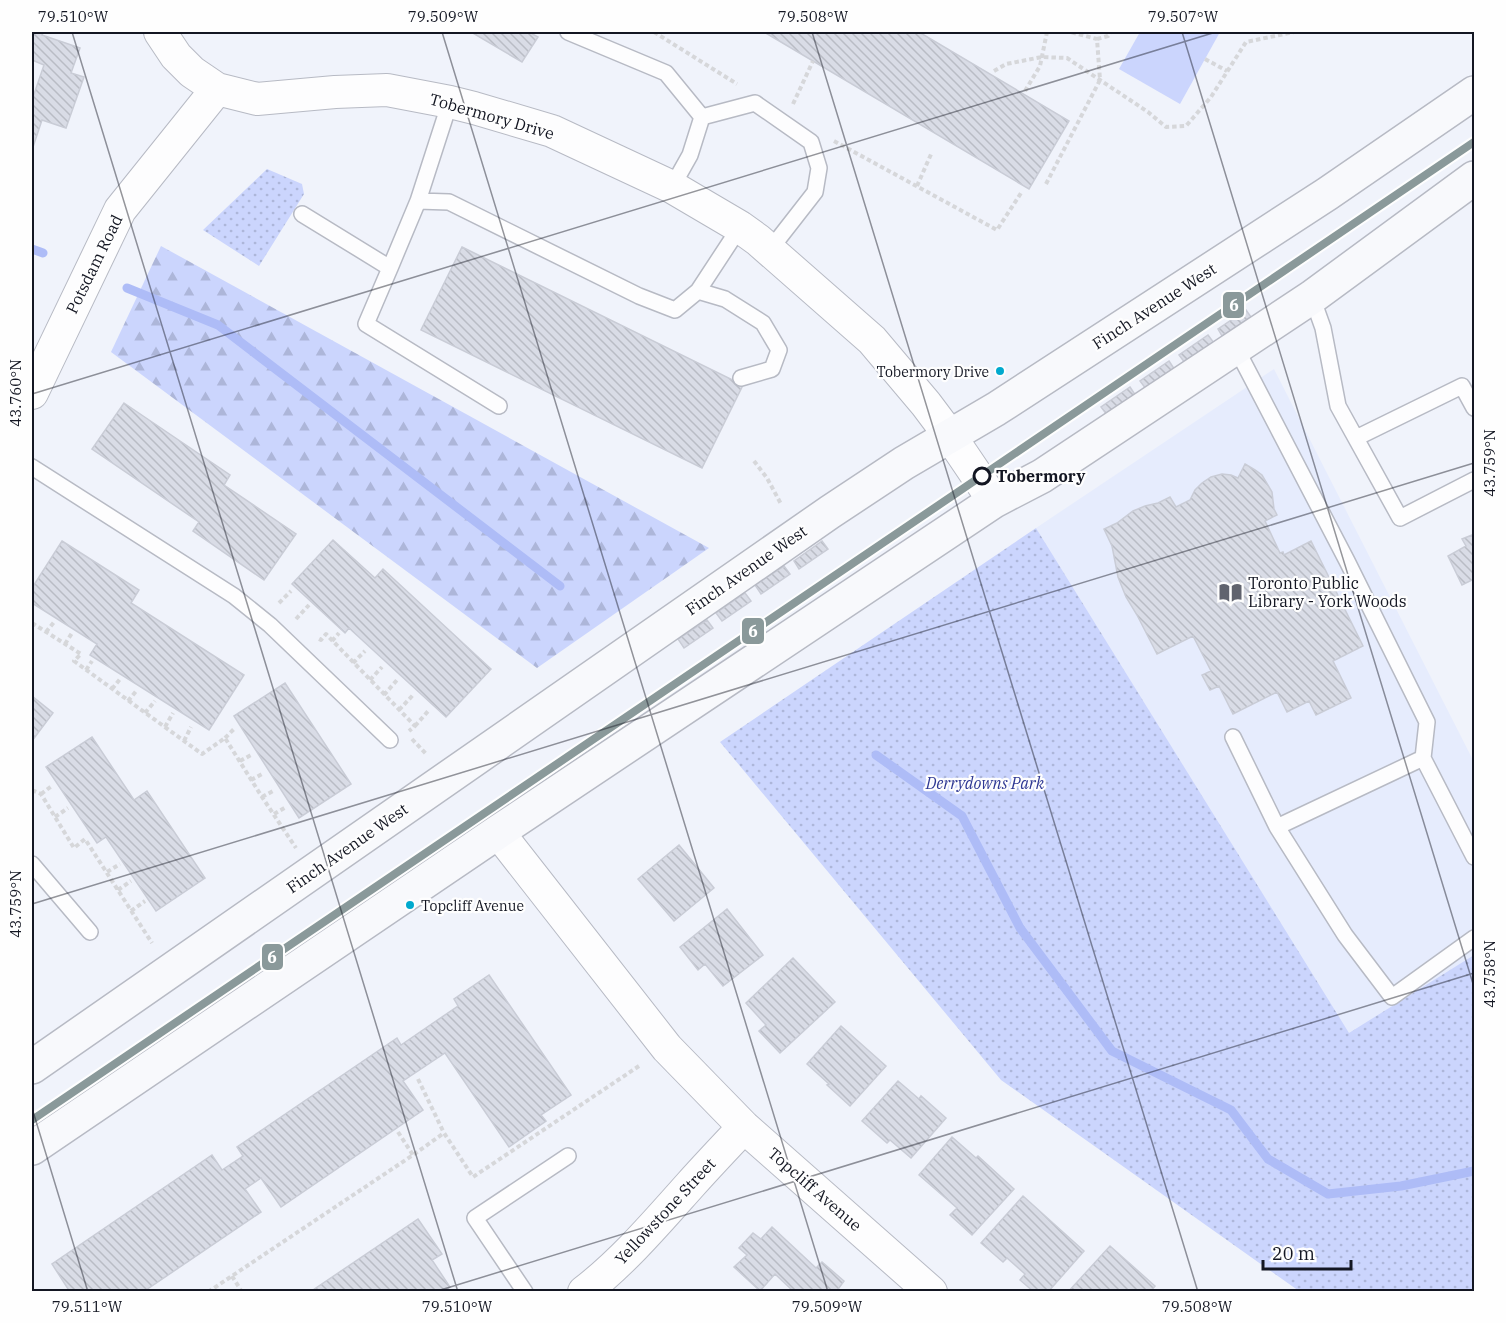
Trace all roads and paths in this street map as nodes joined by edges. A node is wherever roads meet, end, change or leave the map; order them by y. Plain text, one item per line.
1 (160, 32) edge
2 (569, 32) edge
3 (654, 32) edge
4 (1047, 32) edge
5 (1070, 32) edge
6 (1111, 32) edge
7 (1294, 32) edge
8 (1097, 39) junction
9 (1042, 57) junction
10 (1205, 59) dead end
11 (813, 61) dead end
12 (994, 71) dead end
13 (1227, 71) junction
14 (1100, 80) junction
15 (742, 86) dead end
16 (217, 89) junction
17 (1025, 91) dead end
18 (1474, 93) edge
19 (450, 102) junction
20 (702, 117) junction
21 (783, 123) junction
22 (832, 140) dead end
23 (932, 152) dead end
24 (1474, 178) edge
25 (1046, 184) dead end
26 (917, 186) junction
27 (672, 187) junction
28 (1021, 193) dead end
29 (418, 201) junction
30 (302, 214) dead end
31 (740, 227) junction
32 (769, 251) junction
33 (390, 268) junction
34 (698, 291) junction
35 (1312, 297) junction
36 (1236, 348) junction
37 (741, 378) dead end
38 (32, 393) edge
39 (499, 406) dead end
40 (1474, 408) edge
41 (950, 436) junction
42 (1356, 438) junction
43 (754, 461) dead end
44 (32, 467) edge
45 (1474, 480) edge
46 (994, 501) junction
47 (781, 504) dead end
48 (291, 591) dead end
49 (278, 605) dead end
50 (309, 605) dead end
51 (296, 620) dead end
52 (54, 622) dead end
53 (32, 623) edge
54 (46, 632) junction
55 (72, 633) dead end
56 (339, 633) dead end
57 (332, 641) dead end
58 (65, 644) junction
59 (365, 651) dead end
60 (92, 661) dead end
61 (353, 663) dead end
62 (382, 667) dead end
63 (86, 670) junction
64 (120, 679) dead end
65 (370, 680) dead end
66 (397, 680) dead end
67 (112, 689) junction
68 (137, 690) dead end
69 (384, 694) dead end
70 (412, 695) dead end
71 (128, 701) junction
72 (155, 701) dead end
73 (399, 710) dead end
74 (429, 710) dead end
75 (146, 713) junction
76 (173, 713) dead end
77 (415, 726) dead end
78 (165, 727) junction
79 (191, 727) dead end
80 (235, 728) dead end
81 (1233, 737) dead end
82 (225, 738) junction
83 (390, 740) dead end
84 (184, 741) junction
85 (251, 755) dead end
86 (1423, 758) junction
87 (240, 761) junction
88 (264, 773) dead end
89 (251, 780) junction
90 (53, 785) dead end
91 (32, 790) edge
92 (273, 791) dead end
93 (41, 794) junction
94 (262, 797) junction
95 (286, 807) dead end
96 (68, 808) dead end
97 (274, 814) junction
98 (55, 817) junction
99 (1277, 827) junction
100 (498, 832) junction
101 (296, 849) dead end
102 (1474, 857) edge
103 (32, 864) edge
104 (120, 864) dead end
105 (107, 872) junction
106 (131, 881) dead end
107 (118, 890) junction
108 (145, 902) dead end
109 (131, 911) junction
110 (90, 932) dead end
111 (1474, 938) edge
112 (152, 943) dead end
113 (639, 1066) dead end
114 (32, 1067) edge
115 (418, 1079) dead end
116 (744, 1127) junction
117 (398, 1132) dead end
118 (444, 1133) junction
119 (32, 1148) edge
120 (413, 1155) junction
121 (568, 1156) dead end
122 (232, 1276) junction
123 (208, 1292) edge
124 (242, 1292) edge
125 (525, 1292) edge
126 (584, 1292) edge
127 (931, 1292) edge

1 - 16 street, Tobermory Drive
2 - 20 lane
3 - 15 path
4 - 9 path
5 - 8 path
6 - 8 path
7 - 13 path
8 - 14 path
9 - 12 path
9 - 14 path
9 - 17 path
10 - 13 path
11 - 21 path
13 - 14 path
14 - 25 path
16 - 19 street, Tobermory Drive
16 - 38 street, Potsdam Road
18 - 41 main road, Finch Avenue West
19 - 27 street, Tobermory Drive
19 - 29 lane
20 - 21 lane
20 - 27 lane
21 - 32 lane
22 - 26 path
23 - 26 path
24 - 35 main road
26 - 28 path
27 - 31 street, Tobermory Drive
29 - 33 lane
29 - 34 lane
30 - 33 lane
31 - 32 street, Tobermory Drive
31 - 34 lane
32 - 41 street, Tobermory Drive
33 - 39 lane
34 - 37 lane
35 - 36 main road
35 - 42 lane
36 - 46 main road
36 - 86 lane
40 - 42 lane
41 - 46 street, Tobermory Drive
41 - 114 main road, Finch Avenue West
42 - 45 lane
43 - 47 path
44 - 83 lane
46 - 100 main road
48 - 49 path
50 - 51 path
52 - 54 path
53 - 54 path
54 - 58 path
55 - 58 path
56 - 57 path
58 - 63 path
59 - 61 path
60 - 63 path
62 - 65 path
63 - 67 path
64 - 67 path
66 - 69 path
67 - 71 path
68 - 71 path
70 - 73 path
71 - 75 path
72 - 75 path
74 - 77 path
75 - 78 path
76 - 78 path
78 - 84 path
79 - 84 path
80 - 82 path
81 - 99 lane
82 - 84 path
82 - 87 path
85 - 87 path
86 - 99 lane
86 - 102 lane
87 - 89 path
88 - 89 path
89 - 94 path
90 - 93 path
91 - 93 path
92 - 94 path
93 - 98 path
94 - 97 path
95 - 97 path
96 - 98 path
97 - 101 path
98 - 105 path
99 - 111 lane
100 - 116 street, Topcliff Avenue
100 - 119 main road
103 - 110 lane
104 - 105 path
105 - 107 path
106 - 107 path
107 - 109 path
108 - 109 path
109 - 112 path
113 - 118 path
115 - 118 path
116 - 126 street, Yellowstone Street
116 - 127 street, Topcliff Avenue
117 - 120 path
118 - 120 path
120 - 122 path
121 - 125 lane
122 - 123 path
122 - 124 path

